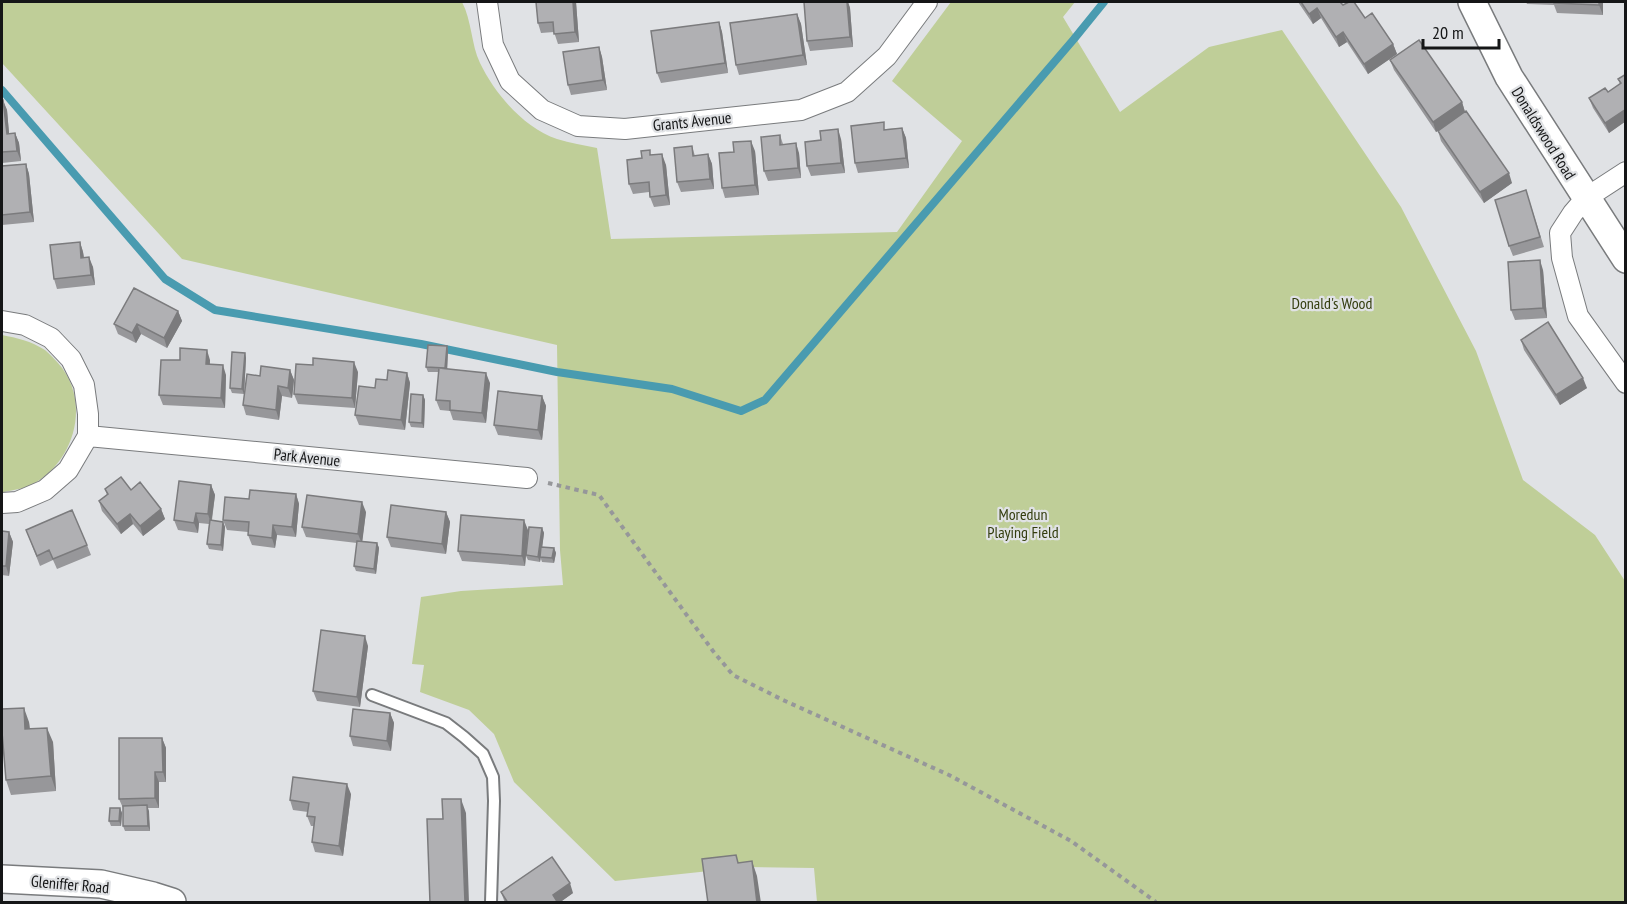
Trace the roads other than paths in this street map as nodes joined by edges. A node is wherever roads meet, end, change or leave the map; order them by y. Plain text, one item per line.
1 (486, 2) edge
2 (927, 2) edge
3 (1472, 2) edge
4 (1626, 172) edge
5 (1586, 198) junction
6 (1626, 259) edge
7 (2, 321) edge
8 (1626, 383) edge
9 (88, 436) junction
10 (527, 478) road end
11 (2, 503) edge
12 (372, 695) dead end
13 (2, 879) edge
14 (172, 903) edge
15 (491, 903) edge

1 - 2 street, Grants Avenue
3 - 5 street, Donaldswood Road
4 - 5 street
5 - 6 street, Donaldswood Road
5 - 8 street
7 - 9 street
9 - 10 street, Park Avenue
9 - 11 street
12 - 15 lane
13 - 14 street, Gleniffer Road

